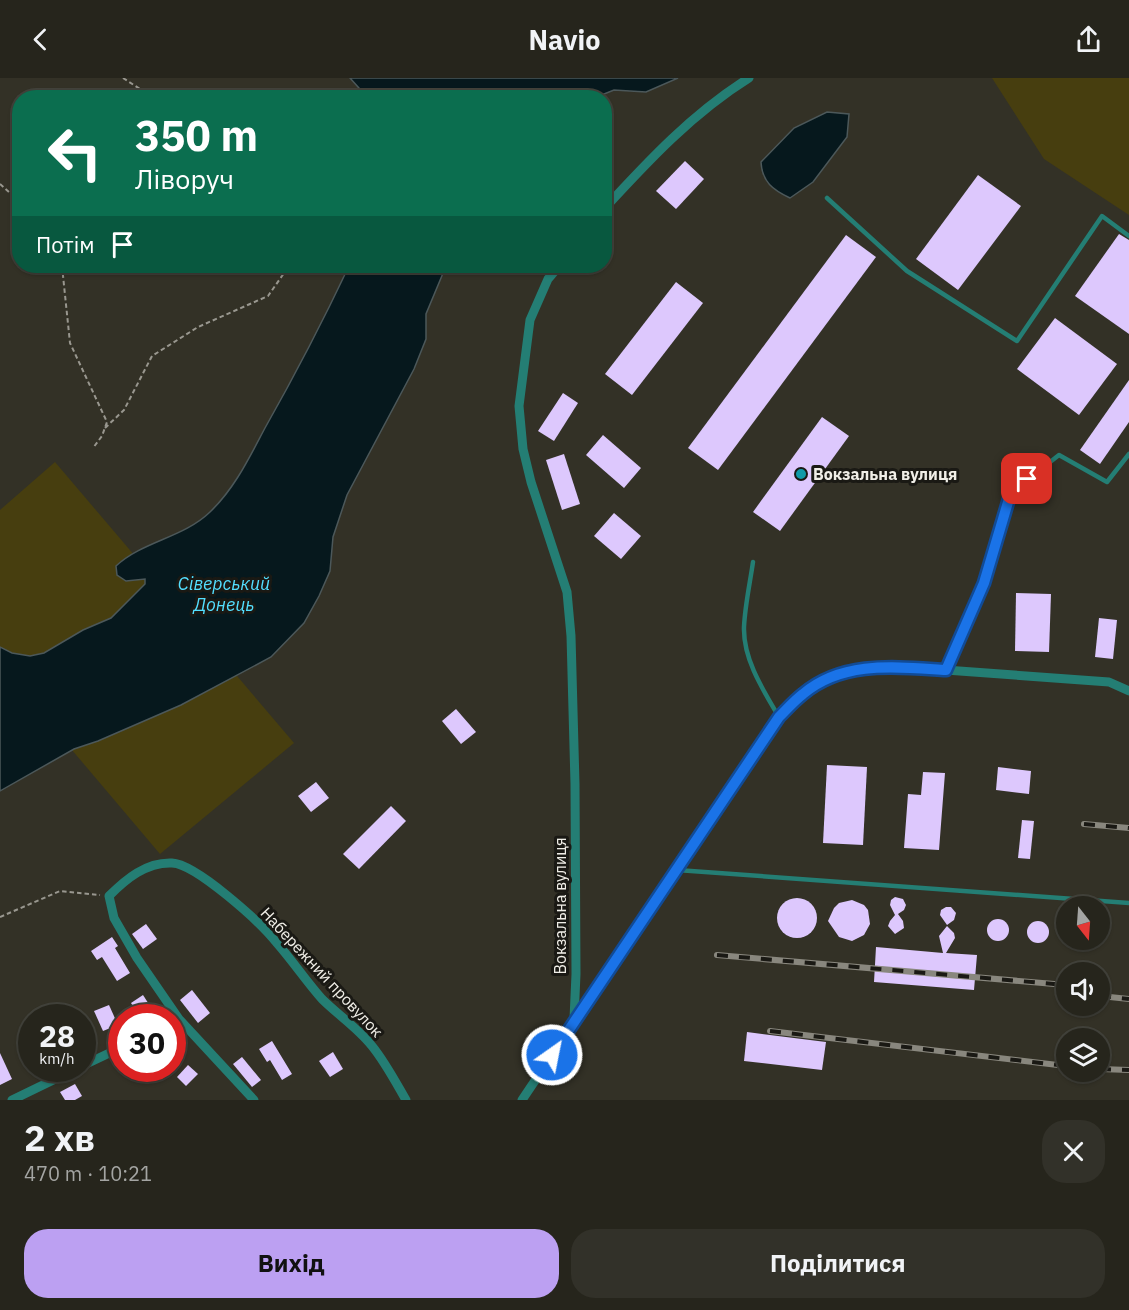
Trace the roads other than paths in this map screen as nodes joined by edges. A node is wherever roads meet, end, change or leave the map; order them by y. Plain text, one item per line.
1 (749, 78) edge
2 (827, 198) dead end
3 (612, 200) edge
4 (1129, 236) edge
5 (553, 273) edge
6 (1129, 454) edge
7 (753, 562) dead end
8 (946, 670) junction
9 (1129, 692) edge
10 (779, 717) junction
11 (677, 870) junction
12 (1129, 903) edge
13 (165, 1004) edge
14 (573, 1021) junction
15 (186, 1031) edge
16 (49, 1082) edge
17 (12, 1100) edge
18 (254, 1100) edge
19 (406, 1100) edge
20 (522, 1100) edge

1 - 3 street
2 - 4 lane
5 - 14 street, Вокзальна вулиця
6 - 8 lane
7 - 10 lane
8 - 9 street, Вокзальна вулиця
8 - 10 street, Вокзальна вулиця
10 - 11 street, Вокзальна вулиця
11 - 12 lane
11 - 14 street, Вокзальна вулиця
13 - 19 street, Набережний провулок
14 - 20 street, Вокзальна вулиця
15 - 18 street
16 - 17 street

